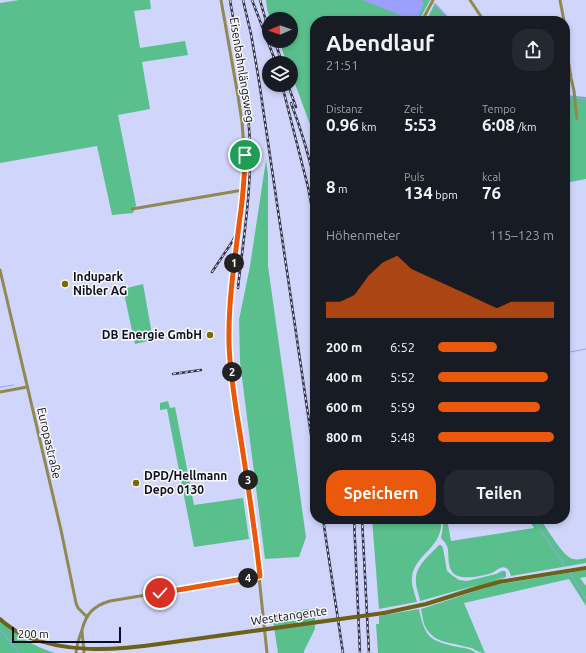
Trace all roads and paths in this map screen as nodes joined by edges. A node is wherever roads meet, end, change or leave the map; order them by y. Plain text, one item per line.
1 (221, 0) edge
2 (470, 0) edge
3 (560, 0) edge
4 (432, 1) edge
5 (424, 16) edge
6 (481, 16) edge
7 (563, 16) edge
8 (570, 72) edge
9 (577, 119) dead end
10 (243, 190) junction
11 (132, 209) dead end
12 (0, 270) edge
13 (27, 387) junction
14 (0, 392) edge
15 (586, 568) edge
16 (260, 576) junction
17 (86, 616) junction
18 (0, 618) edge
19 (82, 630) junction
20 (76, 652) edge
21 (84, 652) edge
22 (267, 653) edge

1 - 10 street, Eisenbahnlängsweg
2 - 6 street
3 - 7 street
4 - 5 street
8 - 9 street
10 - 11 street
10 - 16 street, Eisenbahnlängsweg
12 - 13 street, Europastraße
13 - 14 street
13 - 17 street, Europastraße
15 - 21 main road, Westtangente, bridge
16 - 17 street
16 - 22 street, Eisenbahnlängsweg
17 - 19 street
18 - 20 main road, Westtangente
19 - 20 street
19 - 21 street
20 - 21 main road, Westtangente

